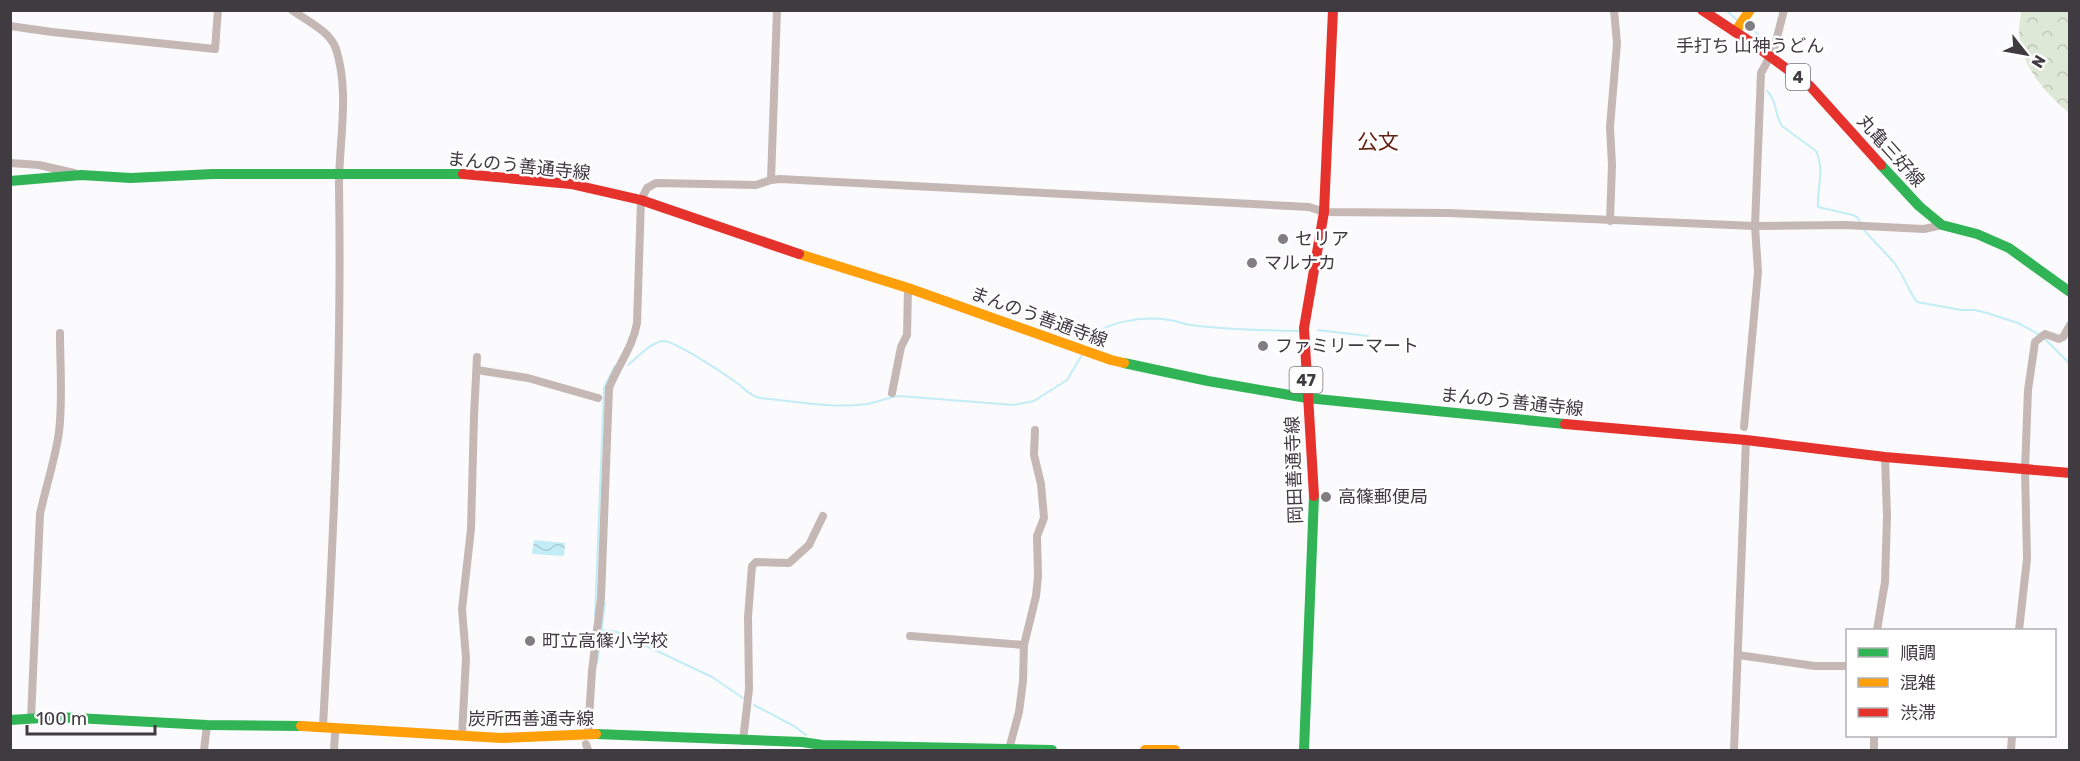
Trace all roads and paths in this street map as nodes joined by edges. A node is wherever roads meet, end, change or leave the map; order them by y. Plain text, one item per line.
1 (218, 10) edge
2 (292, 10) edge
3 (777, 10) edge
4 (1333, 10) edge
5 (1614, 10) edge
6 (1702, 10) edge
7 (1784, 10) edge
8 (1742, 22) edge
9 (10, 26) edge
10 (1771, 57) junction
11 (10, 163) edge
12 (339, 173) junction
13 (81, 175) junction
14 (771, 180) junction
15 (10, 182) edge
16 (641, 200) junction
17 (1324, 212) junction
18 (1610, 221) junction
19 (1942, 225) junction
20 (1755, 226) junction
21 (908, 288) junction
22 (2070, 292) edge
23 (2070, 325) edge
24 (60, 333) dead end
25 (477, 357) dead end
26 (477, 370) junction
27 (892, 393) dead end
28 (598, 398) dead end
29 (1307, 398) junction
30 (1744, 427) dead end
31 (1035, 430) dead end
32 (1746, 440) junction
33 (1885, 457) junction
34 (2025, 470) junction
35 (2070, 473) edge
36 (823, 516) dead end
37 (1877, 629) edge
38 (2019, 629) edge
39 (910, 636) dead end
40 (1024, 645) junction
41 (1738, 655) junction
42 (1846, 666) edge
43 (31, 719) junction
44 (10, 720) edge
45 (207, 725) junction
46 (323, 726) junction
47 (335, 734) dead end
48 (462, 736) junction
49 (743, 741) junction
50 (587, 743) edge
51 (1009, 749) edge
52 (204, 750) edge
53 (334, 750) edge
54 (1052, 750) edge
55 (1145, 750) edge
56 (1175, 750) edge
57 (1304, 750) edge
58 (1734, 750) edge

1 - 9 street
2 - 12 street
3 - 14 street
4 - 17 main road, 岡田善通寺線 / 47
5 - 18 street
6 - 8 main road, 丸亀三好線 / 4
7 - 10 street
8 - 10 main road, 丸亀三好線 / 4
10 - 19 main road, 丸亀三好線 / 4
10 - 20 street
11 - 13 street
12 - 13 main road, まんのう善通寺線
12 - 16 main road, まんのう善通寺線
12 - 46 street
13 - 15 main road, まんのう善通寺線
14 - 16 street
14 - 17 street
16 - 21 main road, まんのう善通寺線
16 - 50 street
17 - 18 street
17 - 29 main road, 岡田善通寺線 / 47
18 - 20 street
19 - 20 street
19 - 22 main road, 丸亀三好線 / 4
20 - 30 street
21 - 27 street
21 - 29 main road, まんのう善通寺線
23 - 34 street
24 - 43 street
25 - 26 street
26 - 28 street
26 - 48 street
29 - 32 main road, まんのう善通寺線
29 - 57 main road, 岡田善通寺線 / 47
31 - 40 street
32 - 33 main road, まんのう善通寺線
32 - 41 street
33 - 34 main road, まんのう善通寺線
33 - 37 street
34 - 35 main road, まんのう善通寺線
34 - 38 street
36 - 49 street
39 - 40 street
40 - 51 street
41 - 42 street
41 - 58 street
43 - 44 main road, 炭所西善通寺線
43 - 45 main road, 炭所西善通寺線
45 - 46 main road, 炭所西善通寺線
45 - 52 street
46 - 48 main road, 炭所西善通寺線
47 - 53 street
48 - 50 main road, 炭所西善通寺線
49 - 50 main road, 炭所西善通寺線
49 - 51 main road, 炭所西善通寺線
51 - 54 main road, 炭所西善通寺線
55 - 56 main road

